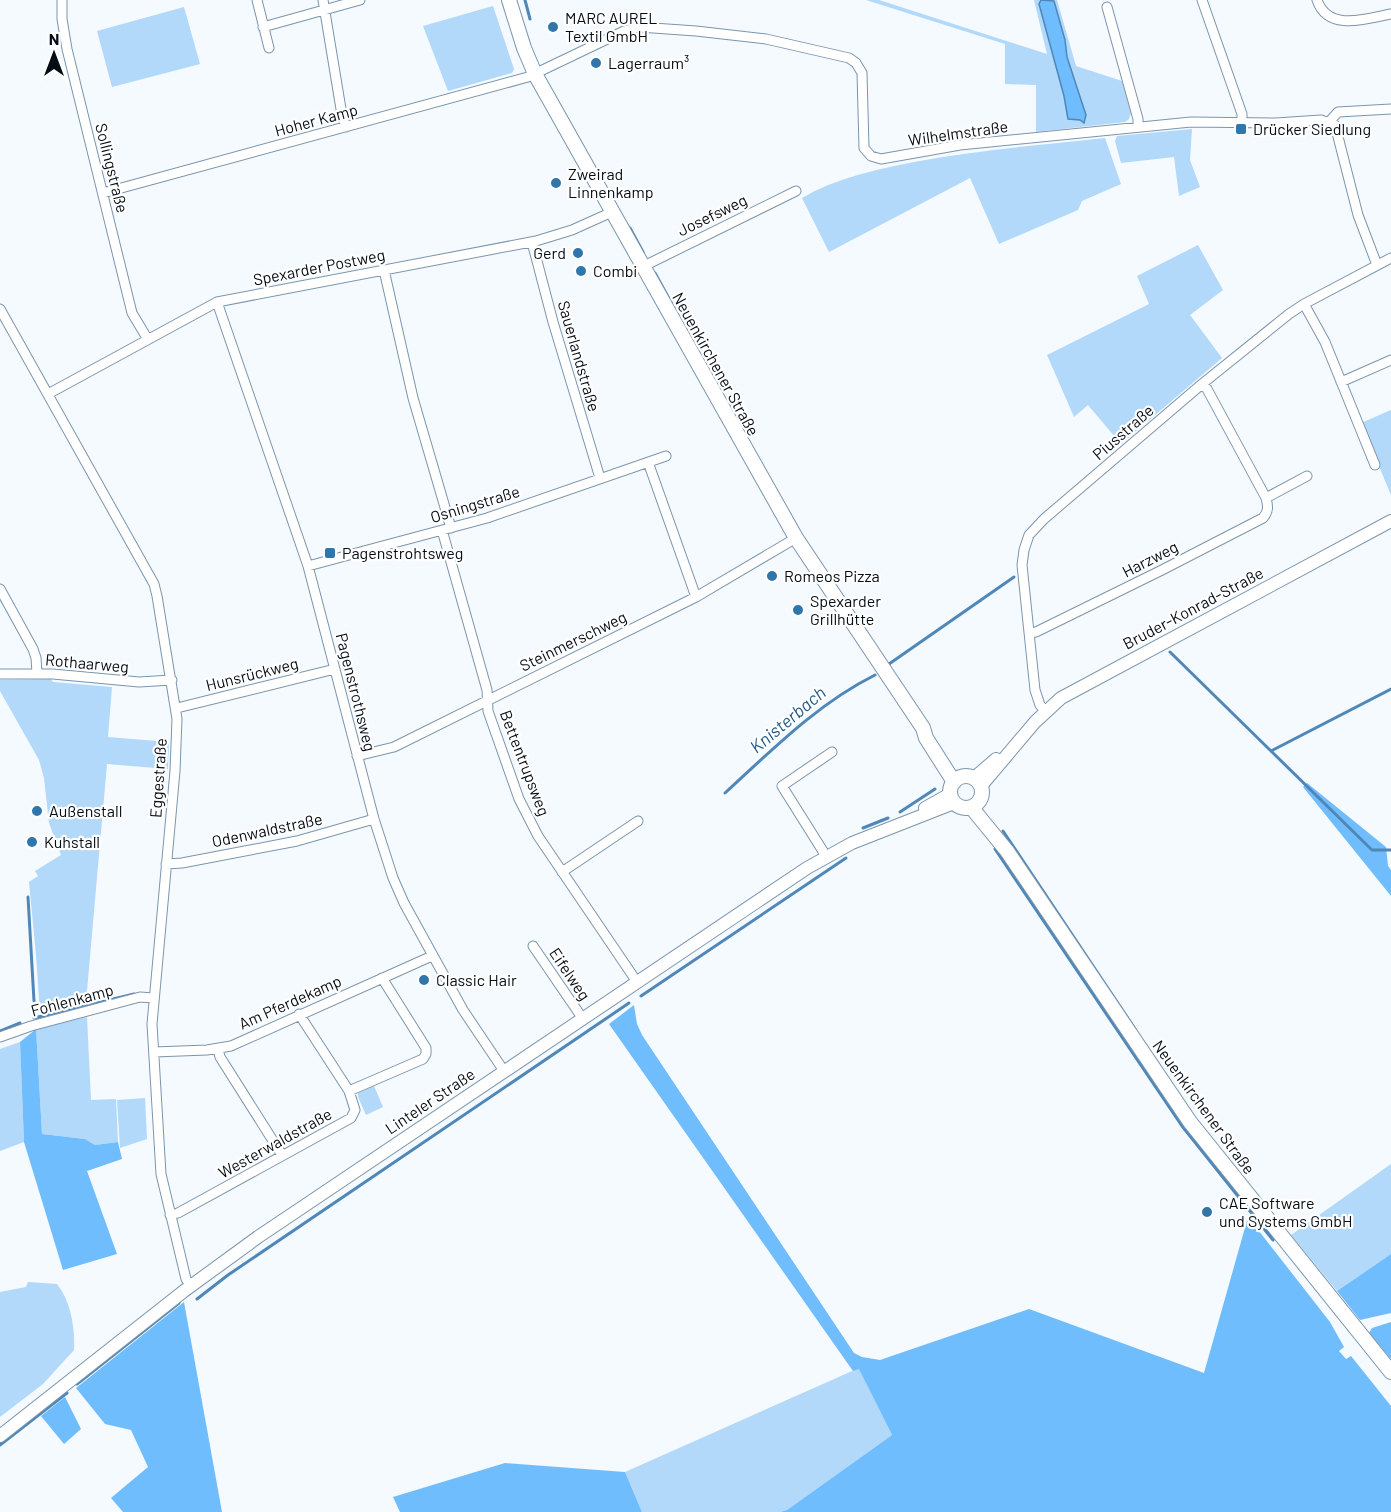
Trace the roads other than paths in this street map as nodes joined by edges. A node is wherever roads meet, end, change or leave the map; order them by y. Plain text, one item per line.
1 (62, 0) edge
2 (257, 0) edge
3 (360, 0) edge
4 (509, 0) edge
5 (1202, 0) edge
6 (1317, 0) edge
7 (324, 5) edge
8 (1107, 7) dead end
9 (1391, 14) edge
10 (263, 27) junction
11 (269, 48) dead end
12 (535, 74) junction
13 (1391, 109) edge
14 (1329, 122) junction
15 (1242, 123) junction
16 (346, 128) junction
17 (1138, 128) junction
18 (796, 191) dead end
19 (104, 193) junction
20 (612, 212) junction
21 (532, 242) junction
22 (1391, 258) edge
23 (1377, 265) junction
24 (642, 267) junction
25 (384, 270) junction
26 (217, 302) junction
27 (1304, 304) junction
28 (0, 309) edge
29 (147, 339) junction
30 (1391, 360) edge
31 (1341, 382) junction
32 (1202, 384) junction
33 (48, 394) junction
34 (666, 456) dead end
35 (648, 462) junction
36 (1375, 465) dead end
37 (1307, 476) dead end
38 (600, 478) junction
39 (1266, 498) junction
40 (1391, 521) edge
41 (446, 529) junction
42 (796, 538) junction
43 (308, 566) junction
44 (0, 589) edge
45 (696, 597) junction
46 (1029, 633) junction
47 (335, 669) junction
48 (0, 674) edge
49 (37, 674) junction
50 (172, 680) junction
51 (487, 700) junction
52 (177, 708) junction
53 (1045, 711) junction
54 (832, 752) dead end
55 (357, 756) junction
56 (963, 786) junction
57 (975, 804) junction
58 (374, 819) junction
59 (638, 821) dead end
60 (826, 856) junction
61 (166, 864) junction
62 (562, 872) junction
63 (533, 946) dead end
64 (432, 956) junction
65 (381, 978) junction
66 (637, 982) junction
67 (153, 998) junction
68 (299, 1014) junction
69 (583, 1019) junction
70 (0, 1037) edge
71 (218, 1049) junction
72 (154, 1052) junction
73 (504, 1071) junction
74 (349, 1091) junction
75 (282, 1155) junction
76 (170, 1215) junction
77 (191, 1286) junction
78 (1391, 1372) edge
79 (0, 1436) edge

1 - 19 street, Sollingstraße
2 - 10 street
3 - 7 street
4 - 12 main road, Neuenkirchener Straße
5 - 15 street
6 - 9 street
7 - 10 street
7 - 16 street
8 - 17 street
10 - 11 street
12 - 16 street, Hoher Kamp
12 - 17 street, Wilhelmstraße
12 - 20 main road, Neuenkirchener Straße
13 - 14 street
14 - 15 street, Wilhelmstraße
14 - 23 street
15 - 17 street, Wilhelmstraße
16 - 19 street, Hoher Kamp
18 - 24 street, Josefsweg
19 - 29 street, Sollingstraße
20 - 21 street, Spexarder Postweg
20 - 24 main road, Neuenkirchener Straße
21 - 25 street, Spexarder Postweg
21 - 38 street, Sauerlandstraße
22 - 23 street, Piusstraße
23 - 27 street, Piusstraße
24 - 42 main road, Neuenkirchener Straße
25 - 26 street, Spexarder Postweg
25 - 41 street, Bettentrupsweg
26 - 29 street, Spexarder Postweg
26 - 43 street, Pagenstrothsweg
27 - 31 street
27 - 32 street, Piusstraße
28 - 33 street, Eggestraße
29 - 33 street, Spexarder Postweg
30 - 31 street
31 - 36 street
32 - 39 street
32 - 46 street, Piusstraße
33 - 50 street, Eggestraße
34 - 35 street, Osningstraße
35 - 38 street, Osningstraße
35 - 45 street
37 - 39 street
38 - 41 street, Osningstraße
39 - 46 street, Harzweg
40 - 53 street, Bruder-Konrad-Straße
41 - 43 street, Osningstraße
41 - 51 street, Bettentrupsweg
42 - 45 street, Steinmerschweg
42 - 56 main road, Neuenkirchener Straße
43 - 47 street, Pagenstrothsweg
44 - 49 street
45 - 51 street, Steinmerschweg
46 - 53 street, Piusstraße
47 - 52 street, Hunsrückweg
47 - 55 street, Pagenstrothsweg
48 - 49 street, Rothaarweg
49 - 50 street, Rothaarweg
50 - 52 street, Eggestraße
51 - 55 street, Steinmerschweg
51 - 62 street, Bettentrupsweg
52 - 61 street, Eggestraße
53 - 56 street, Bruder-Konrad-Straße
54 - 60 street
55 - 58 street, Pagenstrothsweg
56 - 57 main road
56 - 57 main road
56 - 60 street, Linteler Straße
57 - 78 main road, Neuenkirchener Straße
58 - 61 street, Odenwaldstraße
58 - 64 street, Pagenstrothsweg
59 - 62 street
60 - 66 street, Linteler Straße
61 - 67 street, Eggestraße
62 - 66 street, Bettentrupsweg
63 - 69 street, Eifelweg
64 - 65 street, Am Pferdekamp
64 - 73 street, Pagenstrothsweg
65 - 68 street, Am Pferdekamp
65 - 74 street
66 - 69 street, Linteler Straße
67 - 70 street, Fohlenkamp
67 - 72 street, Eggestraße
68 - 71 street, Am Pferdekamp
68 - 74 street
69 - 73 street, Linteler Straße
71 - 72 street, Am Pferdekamp
71 - 75 street
72 - 76 street, Eggestraße
73 - 77 street, Linteler Straße
74 - 75 street, Westerwaldstraße
75 - 76 street, Westerwaldstraße
76 - 77 street, Eggestraße
77 - 79 street, Linteler Straße

